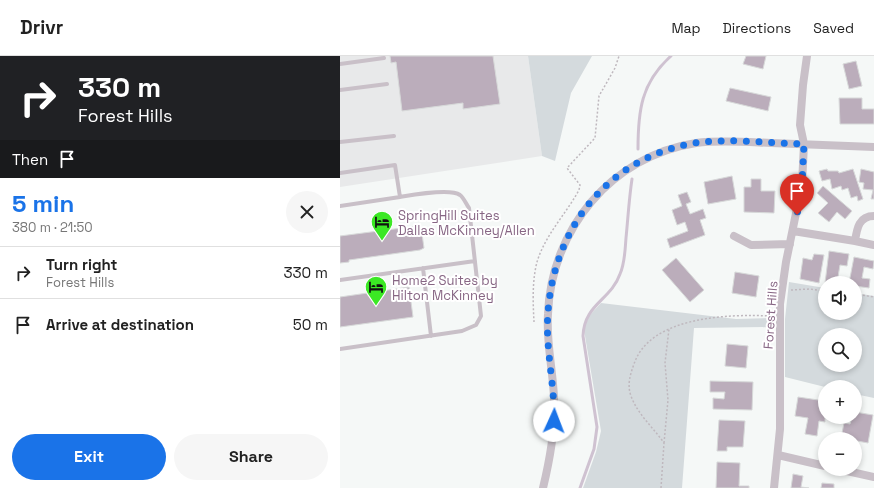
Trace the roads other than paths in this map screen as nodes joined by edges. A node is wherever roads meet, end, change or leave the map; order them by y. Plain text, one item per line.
1 (807, 56) edge
2 (384, 58) dead end
3 (340, 64) edge
4 (387, 84) dead end
5 (340, 90) edge
6 (394, 136) dead end
7 (340, 142) edge
8 (804, 144) junction
9 (874, 147) edge
10 (340, 173) edge
11 (400, 197) junction
12 (340, 206) edge
13 (874, 216) edge
14 (793, 232) junction
15 (734, 236) dead end
16 (855, 241) junction
17 (790, 244) junction
18 (874, 245) edge
19 (475, 262) junction
20 (423, 268) junction
21 (340, 280) edge
22 (431, 336) junction
23 (340, 349) edge
24 (778, 455) junction
25 (818, 464) edge
26 (862, 474) edge
27 (874, 477) edge
28 (543, 488) edge
29 (774, 488) edge

1 - 8 street, Forest Hills
2 - 3 lane
4 - 5 lane
6 - 7 lane
8 - 9 street
8 - 14 street, Forest Hills
8 - 28 street
10 - 11 lane
11 - 12 lane
11 - 19 lane
13 - 16 street
14 - 16 street
14 - 17 street, Forest Hills
15 - 17 street
16 - 18 street
17 - 24 street, Forest Hills
19 - 20 lane
19 - 22 lane
20 - 21 lane
20 - 22 lane
22 - 23 lane
24 - 25 street
24 - 29 street, Forest Hills
26 - 27 street

